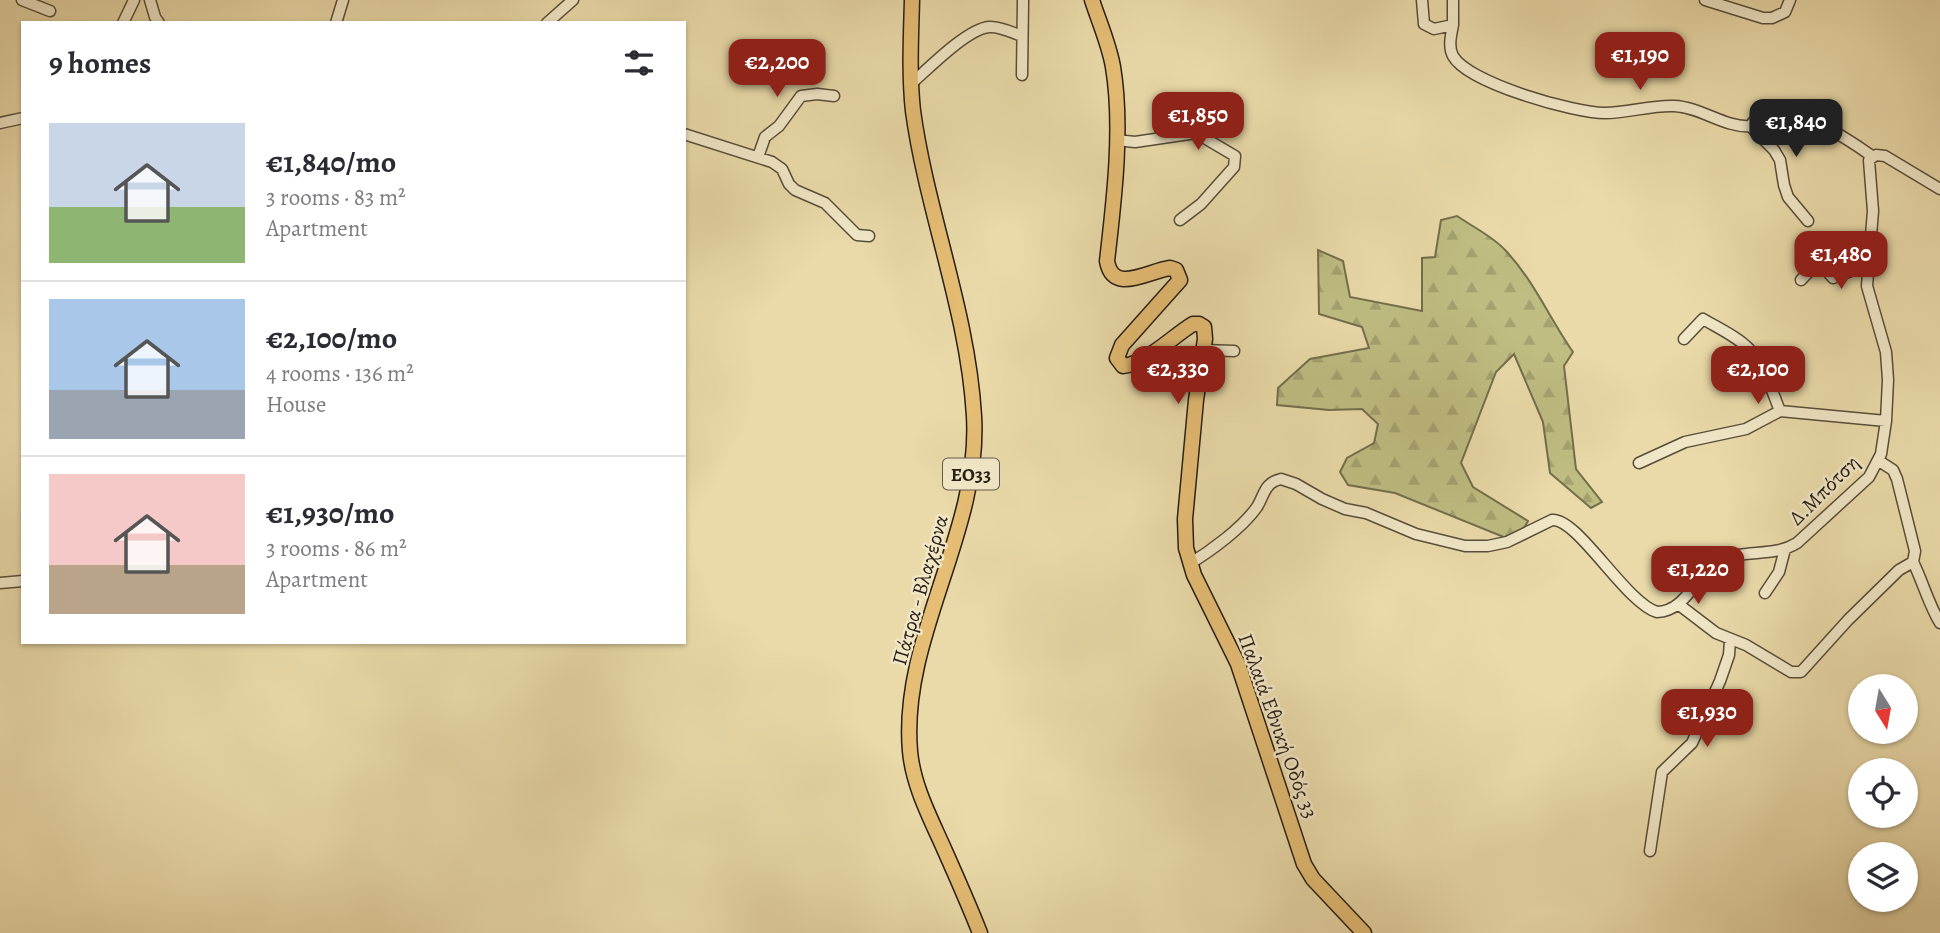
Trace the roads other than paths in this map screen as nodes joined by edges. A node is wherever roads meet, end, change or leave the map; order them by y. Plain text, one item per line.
1 (22, 0) edge
2 (134, 0) edge
3 (150, 0) edge
4 (343, 0) edge
5 (573, 0) edge
6 (912, 0) edge
7 (1022, 0) edge
8 (1092, 0) edge
9 (1422, 0) edge
10 (1453, 0) edge
11 (1705, 0) edge
12 (1790, 0) edge
13 (50, 11) dead end
14 (124, 21) edge
15 (158, 21) edge
16 (337, 21) edge
17 (549, 21) edge
18 (1453, 25) junction
19 (1022, 36) junction
20 (1022, 75) dead end
21 (912, 83) junction
22 (834, 96) dead end
23 (21, 118) edge
24 (0, 123) edge
25 (1751, 126) junction
26 (686, 135) edge
27 (1116, 140) junction
28 (1872, 156) junction
29 (758, 157) junction
30 (1940, 189) edge
31 (1180, 220) dead end
32 (1808, 221) dead end
33 (869, 236) dead end
34 (1869, 264) junction
35 (1801, 280) dead end
36 (1684, 339) dead end
37 (1203, 350) junction
38 (1234, 351) dead end
39 (1780, 411) junction
40 (1886, 421) junction
41 (1879, 461) junction
42 (1639, 463) dead end
43 (1785, 550) junction
44 (1913, 562) junction
45 (1189, 564) junction
46 (21, 581) edge
47 (0, 583) edge
48 (1765, 593) dead end
49 (1678, 604) junction
50 (1940, 623) edge
51 (1730, 640) junction
52 (1650, 851) dead end
53 (981, 933) edge
54 (1364, 933) edge

1 - 13 street
2 - 14 street
3 - 15 street
4 - 16 street
5 - 17 street
6 - 21 main road, Πάτρα - Βλαχέρνα / ΕΟ33
7 - 19 street
8 - 27 main road, Παλαιά Εθνική Οδός 33
9 - 18 street
10 - 18 street
11 - 12 street
18 - 25 street
19 - 20 street
19 - 21 street
21 - 53 main road, Πάτρα - Βλαχέρνα / ΕΟ33
22 - 29 street
23 - 24 street
25 - 28 street
25 - 32 street
26 - 29 street
27 - 31 street
27 - 37 main road, Παλαιά Εθνική Οδός 33
28 - 30 street
28 - 34 street, Δ.Μπότση
29 - 33 street
34 - 35 street
34 - 40 street, Δ.Μπότση
36 - 39 street
37 - 38 street
37 - 45 main road, Παλαιά Εθνική Οδός 33
39 - 40 street
39 - 42 street
40 - 41 street, Δ.Μπότση
41 - 43 street, Δ.Μπότση
41 - 44 street
43 - 48 street
43 - 49 street, Δ.Μπότση
44 - 50 street
44 - 51 street
45 - 49 street
45 - 54 main road, Παλαιά Εθνική Οδός 33
46 - 47 street
49 - 51 street
51 - 52 street

